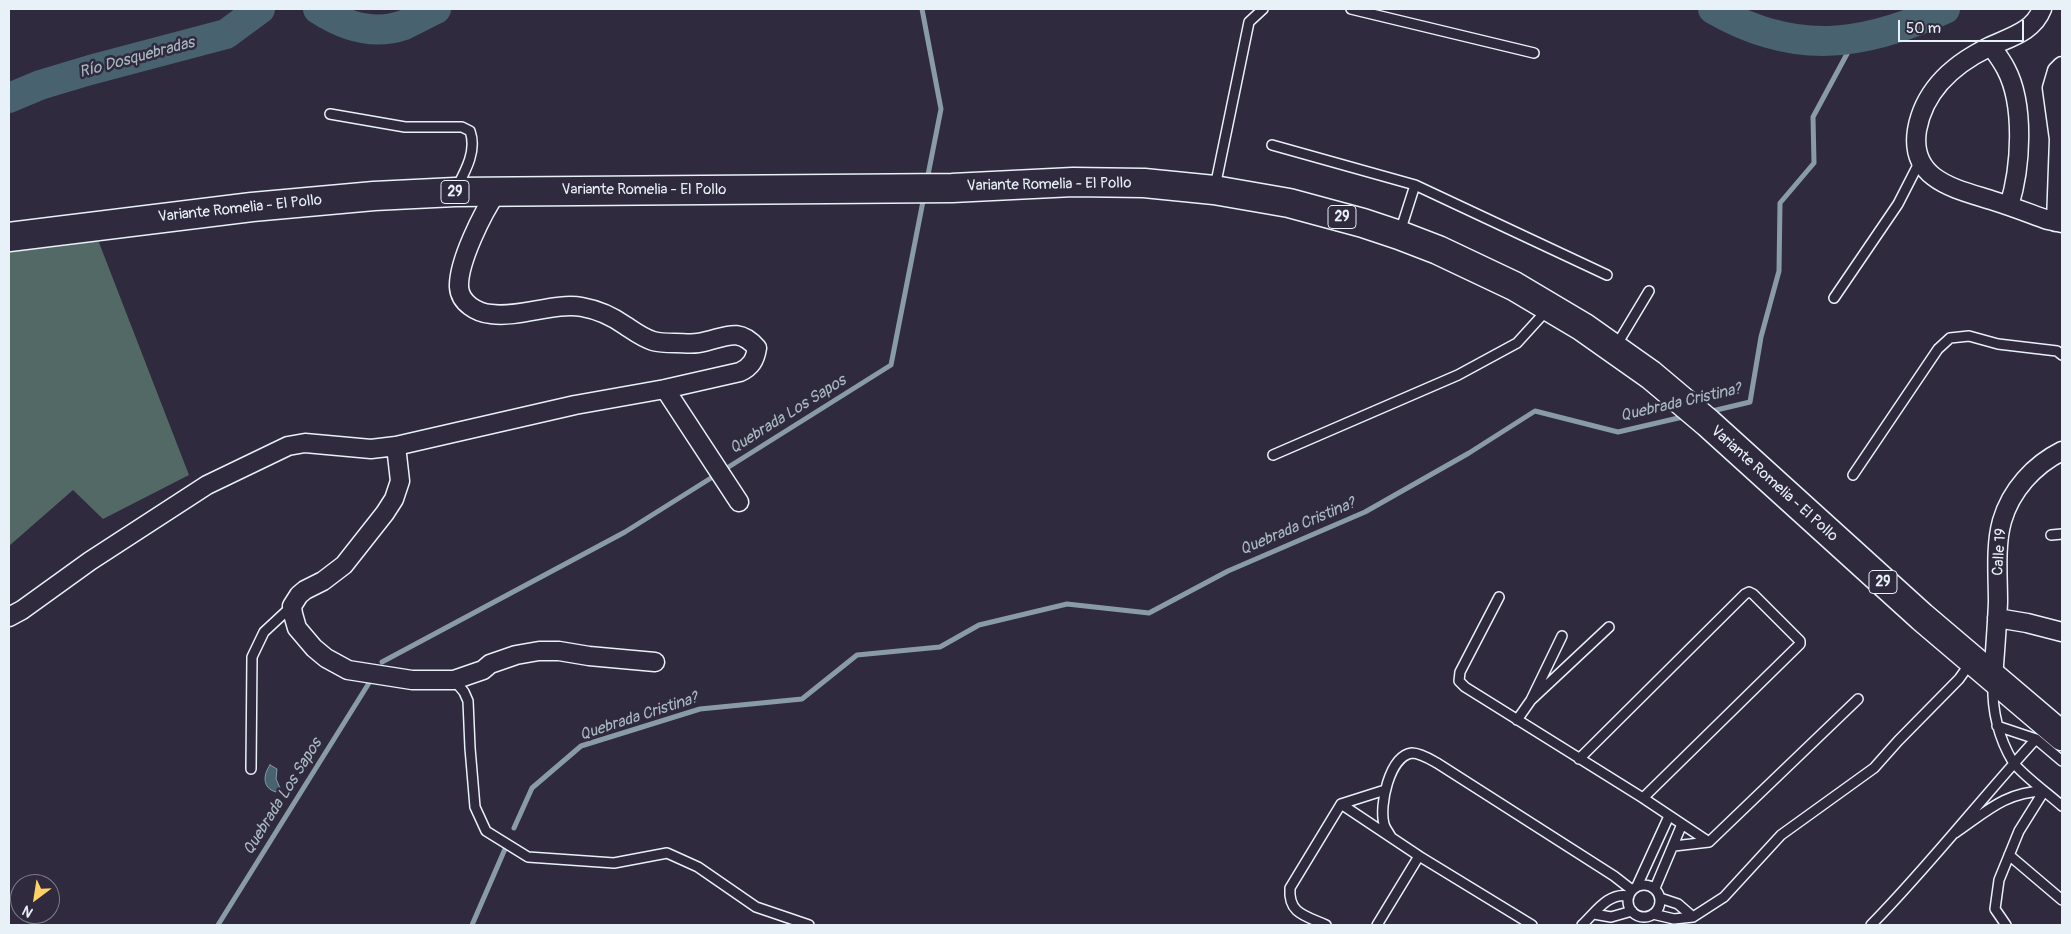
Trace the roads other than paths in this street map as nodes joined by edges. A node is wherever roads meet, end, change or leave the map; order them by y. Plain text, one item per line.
1 (1262, 9) edge
2 (1351, 9) edge
3 (2042, 9) edge
4 (1991, 46) junction
5 (1534, 53) dead end
6 (2062, 66) edge
7 (330, 114) dead end
8 (1272, 144) dead end
9 (1920, 161) junction
10 (1416, 185) junction
11 (1214, 190) junction
12 (455, 192) junction
13 (497, 192) junction
14 (2009, 206) junction
15 (2059, 222) edge
16 (1399, 235) junction
17 (9, 237) edge
18 (1607, 275) dead end
19 (1649, 291) dead end
20 (1834, 298) dead end
21 (1551, 306) junction
22 (1615, 348) junction
23 (2062, 355) edge
24 (665, 389) junction
25 (396, 446) junction
26 (2062, 451) edge
27 (1273, 455) dead end
28 (1854, 475) dead end
29 (739, 502) dead end
30 (2062, 534) edge
31 (2051, 535) dead end
32 (1499, 597) dead end
33 (292, 606) junction
34 (9, 617) edge
35 (1997, 618) junction
36 (1609, 627) dead end
37 (2062, 632) edge
38 (1562, 636) dead end
39 (1972, 660) junction
40 (655, 662) dead end
41 (1993, 678) junction
42 (454, 680) junction
43 (1858, 699) dead end
44 (1531, 700) junction
45 (1517, 720) junction
46 (1997, 726) junction
47 (2049, 737) edge
48 (1579, 759) junction
49 (2062, 761) edge
50 (2014, 764) junction
51 (251, 769) dead end
52 (1385, 790) junction
53 (2044, 791) junction
54 (1643, 798) junction
55 (1341, 804) junction
56 (2062, 806) edge
57 (1669, 816) junction
58 (1682, 824) junction
59 (1956, 833) junction
60 (1391, 838) junction
61 (1709, 842) junction
62 (1674, 846) junction
63 (2009, 855) junction
64 (1419, 856) junction
65 (1654, 888) junction
66 (1633, 891) junction
67 (1660, 898) junction
68 (2062, 900) edge
69 (1632, 911) junction
70 (1594, 914) junction
71 (1653, 914) junction
72 (1693, 917) junction
73 (809, 925) edge
74 (1326, 925) edge
75 (1377, 925) edge
76 (1532, 925) edge
77 (1582, 925) edge
78 (1871, 925) edge
79 (2006, 925) edge

1 - 11 lane
2 - 5 lane
3 - 4 street
4 - 9 street
4 - 14 street
6 - 15 street
7 - 12 lane
8 - 10 lane
9 - 14 street
9 - 20 lane
10 - 16 lane
10 - 18 lane
11 - 13 highway, Variante Romelia - El Pollo / 29
11 - 16 highway, Variante Romelia - El Pollo / 29
12 - 13 highway, Variante Romelia - El Pollo / 29
12 - 17 highway, Variante Romelia - El Pollo / 29
13 - 24 street
14 - 15 street
16 - 21 highway, Variante Romelia - El Pollo / 29
19 - 22 lane
21 - 22 highway, Variante Romelia - El Pollo / 29
21 - 27 lane
22 - 39 highway, Variante Romelia - El Pollo / 29
23 - 28 lane
24 - 25 street
24 - 29 street
25 - 33 street
25 - 34 street
26 - 35 street, Calle 19
30 - 31 lane
32 - 45 lane
33 - 42 street
33 - 51 lane
35 - 37 street
35 - 41 street, Calle 19
36 - 44 lane
38 - 44 lane
39 - 41 highway, Variante Romelia - El Pollo / 29
39 - 72 lane
40 - 42 street
41 - 46 lane
41 - 47 highway, Variante Romelia - El Pollo / 29
42 - 73 lane
43 - 61 lane
44 - 45 lane
45 - 48 lane
46 - 47 lane
46 - 50 lane
47 - 49 lane
47 - 50 lane
48 - 54 lane
48 - 54 lane
50 - 53 lane
50 - 59 lane
52 - 55 lane
52 - 60 lane
52 - 66 lane
53 - 56 lane
53 - 59 lane
53 - 63 lane
54 - 57 lane
55 - 60 lane
55 - 74 lane
57 - 58 lane
57 - 66 lane
58 - 61 lane
58 - 62 lane
59 - 78 lane
60 - 64 lane
61 - 62 lane
62 - 65 lane
63 - 68 lane
63 - 79 lane
64 - 75 lane
64 - 76 lane
65 - 66 lane
65 - 67 lane
66 - 69 lane
66 - 70 lane
67 - 71 lane
67 - 72 lane
69 - 70 lane
69 - 71 lane
70 - 77 lane
71 - 72 lane

